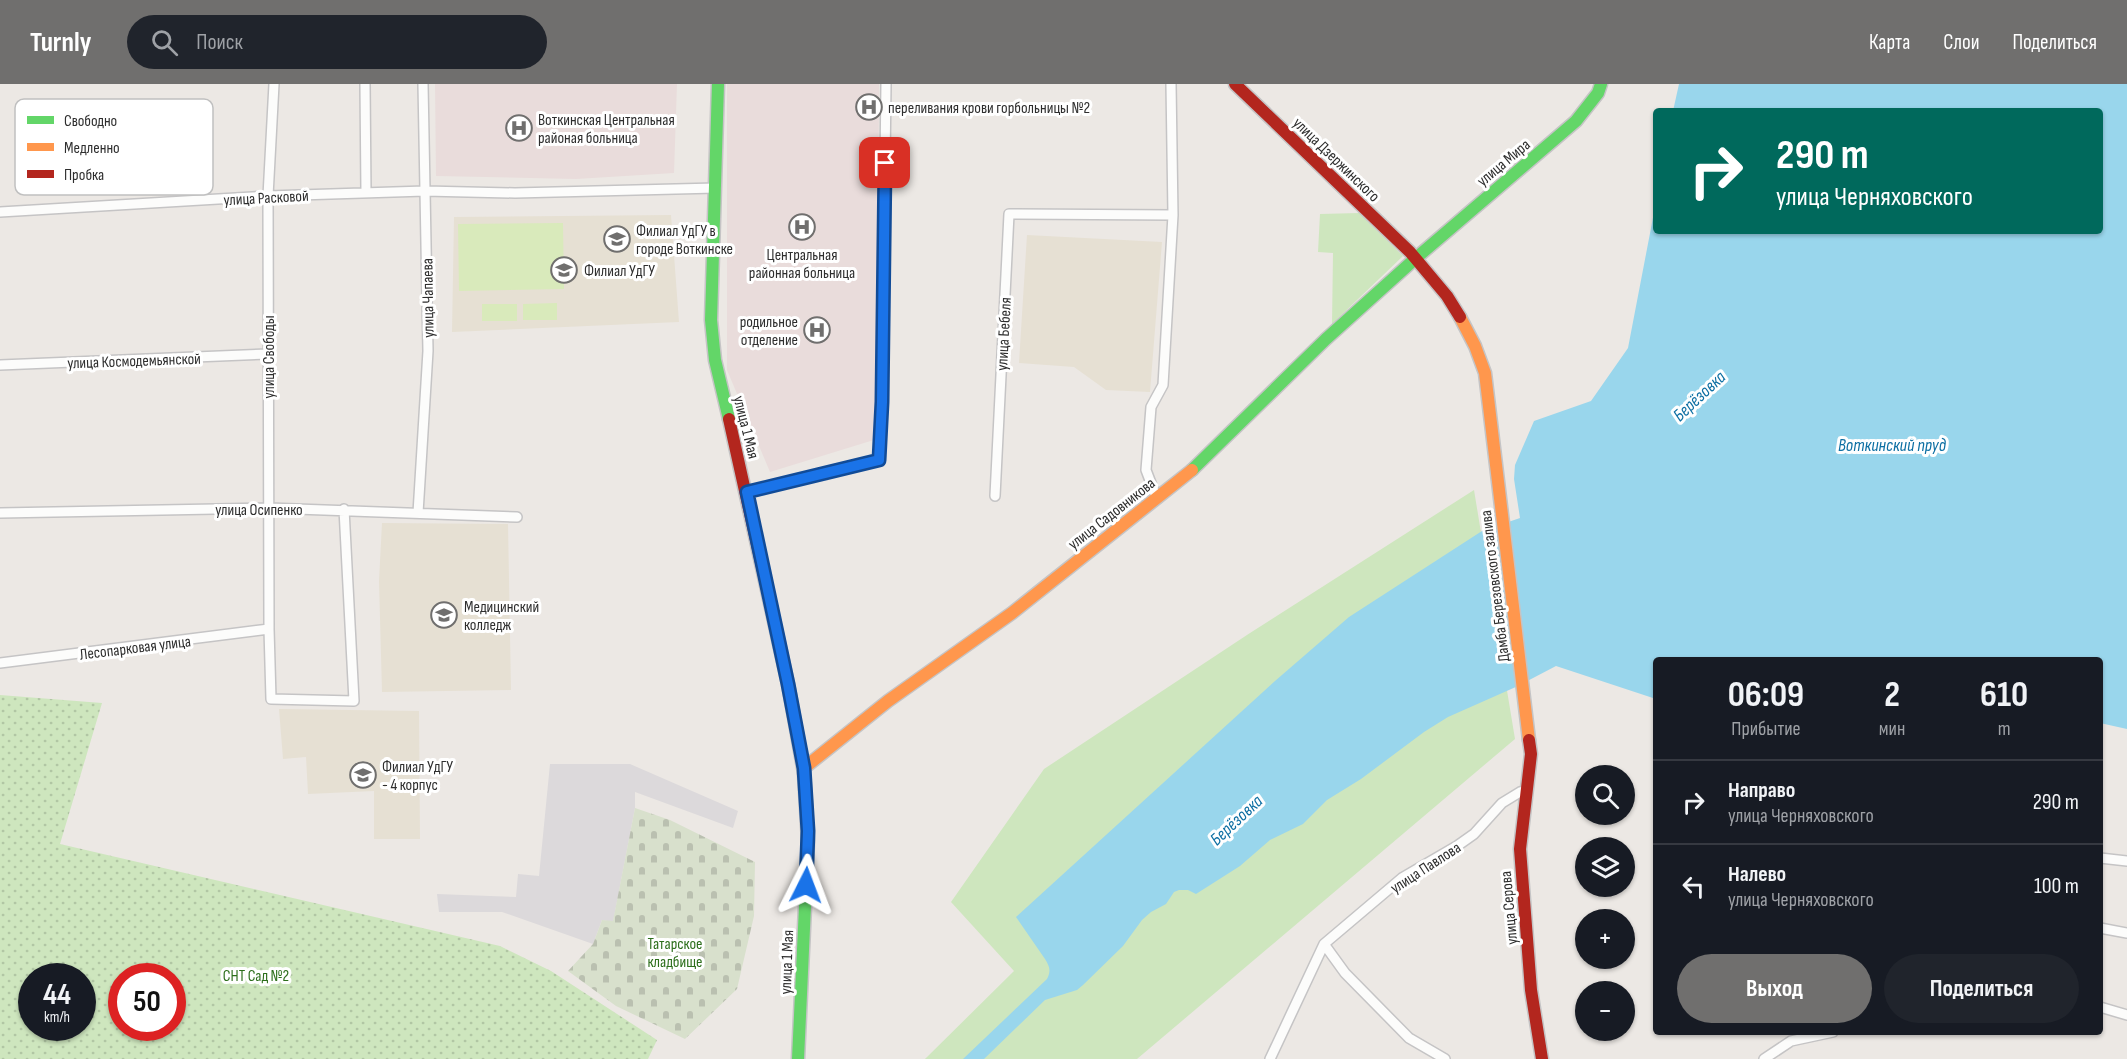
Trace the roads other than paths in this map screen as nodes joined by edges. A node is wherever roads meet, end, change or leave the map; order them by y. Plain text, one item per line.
1 (274, 84) edge
2 (364, 84) edge
3 (423, 84) edge
4 (718, 84) edge
5 (886, 84) edge
6 (1171, 84) edge
7 (1235, 84) edge
8 (1601, 84) edge
9 (716, 188) junction
10 (425, 191) junction
11 (366, 194) junction
12 (268, 196) junction
13 (0, 212) edge
14 (1173, 215) junction
15 (1416, 258) junction
16 (268, 354) junction
17 (0, 365) edge
18 (1490, 413) joint
19 (747, 492) junction
20 (994, 495) dead end
21 (1157, 499) junction
22 (269, 508) junction
23 (344, 509) junction
24 (0, 513) edge
25 (418, 513) junction
26 (517, 517) dead end
27 (269, 629) junction
28 (0, 663) edge
29 (1531, 754) joint
30 (804, 768) junction
31 (1526, 791) junction
32 (2103, 858) edge
33 (2127, 861) edge
34 (2103, 929) edge
35 (2127, 933) edge
36 (1324, 944) junction
37 (2103, 1008) edge
38 (2127, 1016) edge
39 (1819, 1035) edge
40 (1272, 1055) edge
41 (798, 1059) edge
42 (1445, 1059) edge
43 (1542, 1059) edge
44 (1764, 1059) edge

1 - 12 street, улица Свободы
2 - 11 street
3 - 10 street, улица Чапаева
4 - 9 main road, улица 1 Мая
5 - 19 street
6 - 14 street
7 - 15 main road, улица Дзержинского
8 - 15 main road, улица Мира
9 - 10 street, улица Расковой
9 - 19 main road, улица 1 Мая
10 - 11 street, улица Расковой
10 - 25 street, улица Чапаева
11 - 12 street, улица Расковой
12 - 13 street, улица Расковой
12 - 16 street, улица Свободы
14 - 20 street, улица Бебеля
14 - 21 street
15 - 18 main road, улица Дзержинского
15 - 21 main road, улица Садовникова
16 - 17 street, улица Космодемьянской
16 - 22 street, улица Свободы
18 - 29 main road, Дамба Березовского залива
19 - 30 main road, улица 1 Мая
21 - 30 main road, улица Садовникова
22 - 23 street, улица Осипенко
22 - 24 street, улица Осипенко
22 - 27 street, улица Свободы
23 - 25 street, улица Осипенко
23 - 27 street, улица Свободы
25 - 26 street, улица Осипенко
27 - 28 street, Лесопарковая улица
29 - 31 main road, улица Серова
30 - 41 main road, улица 1 Мая
31 - 36 street, улица Павлова
31 - 43 main road, улица Серова
32 - 33 street
34 - 35 street
36 - 40 street, улица Павлова
36 - 42 street
37 - 38 street
39 - 44 street

